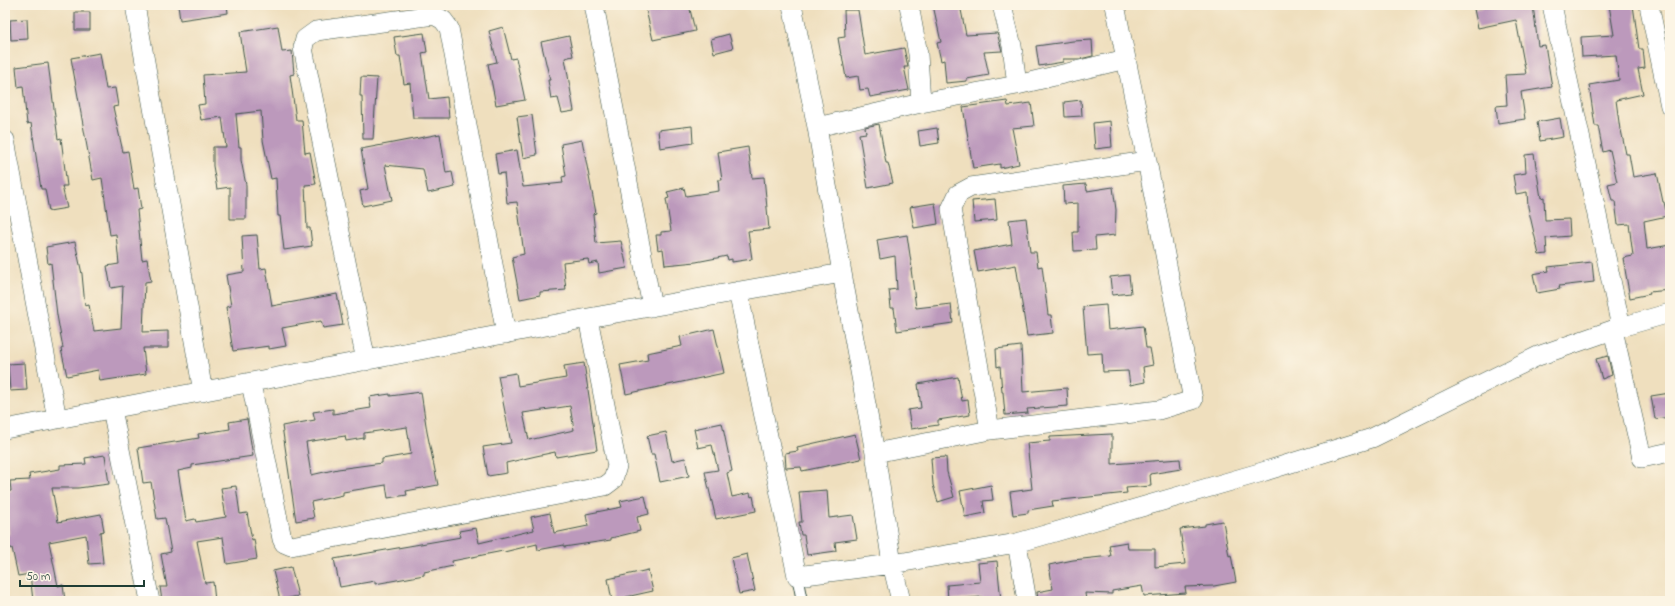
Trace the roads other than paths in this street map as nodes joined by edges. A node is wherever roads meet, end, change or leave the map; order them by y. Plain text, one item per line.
1 (135, 5) edge
2 (594, 5) edge
3 (792, 5) edge
4 (909, 5) edge
5 (1002, 5) edge
6 (1115, 5) edge
7 (1552, 5) edge
8 (1649, 5) edge
9 (1126, 59) junction
10 (1017, 85) junction
11 (921, 103) junction
12 (1670, 106) edge
13 (817, 127) junction
14 (5, 140) edge
15 (1147, 161) junction
16 (842, 273) junction
17 (738, 291) junction
18 (652, 307) junction
19 (1670, 313) edge
20 (588, 318) junction
21 (1617, 329) junction
22 (506, 334) junction
23 (366, 361) junction
24 (251, 383) junction
25 (203, 392) junction
26 (112, 409) junction
27 (57, 419) junction
28 (5, 429) edge
29 (990, 430) junction
30 (1670, 452) edge
31 (875, 453) junction
32 (1017, 543) junction
33 (892, 564) junction
34 (797, 576) junction
35 (150, 601) edge
36 (802, 601) edge
37 (901, 601) edge
38 (1027, 601) edge

1 - 25 street
2 - 18 street
3 - 13 street
4 - 11 street
5 - 10 street
6 - 9 street
7 - 21 street
8 - 12 street
9 - 10 street
9 - 15 street
10 - 11 street
11 - 13 street
13 - 16 street
14 - 27 street
15 - 29 street
15 - 29 street
16 - 17 street
16 - 31 street
17 - 18 street
17 - 34 street
18 - 20 street
19 - 21 street
20 - 22 street
20 - 24 street
21 - 30 street
21 - 32 street
22 - 23 street
22 - 23 street
23 - 24 street
24 - 25 street
25 - 26 street
26 - 27 street
26 - 35 street
27 - 28 street
29 - 31 street
31 - 33 street
32 - 33 street
32 - 38 street
33 - 34 street
33 - 37 street
34 - 36 lane

